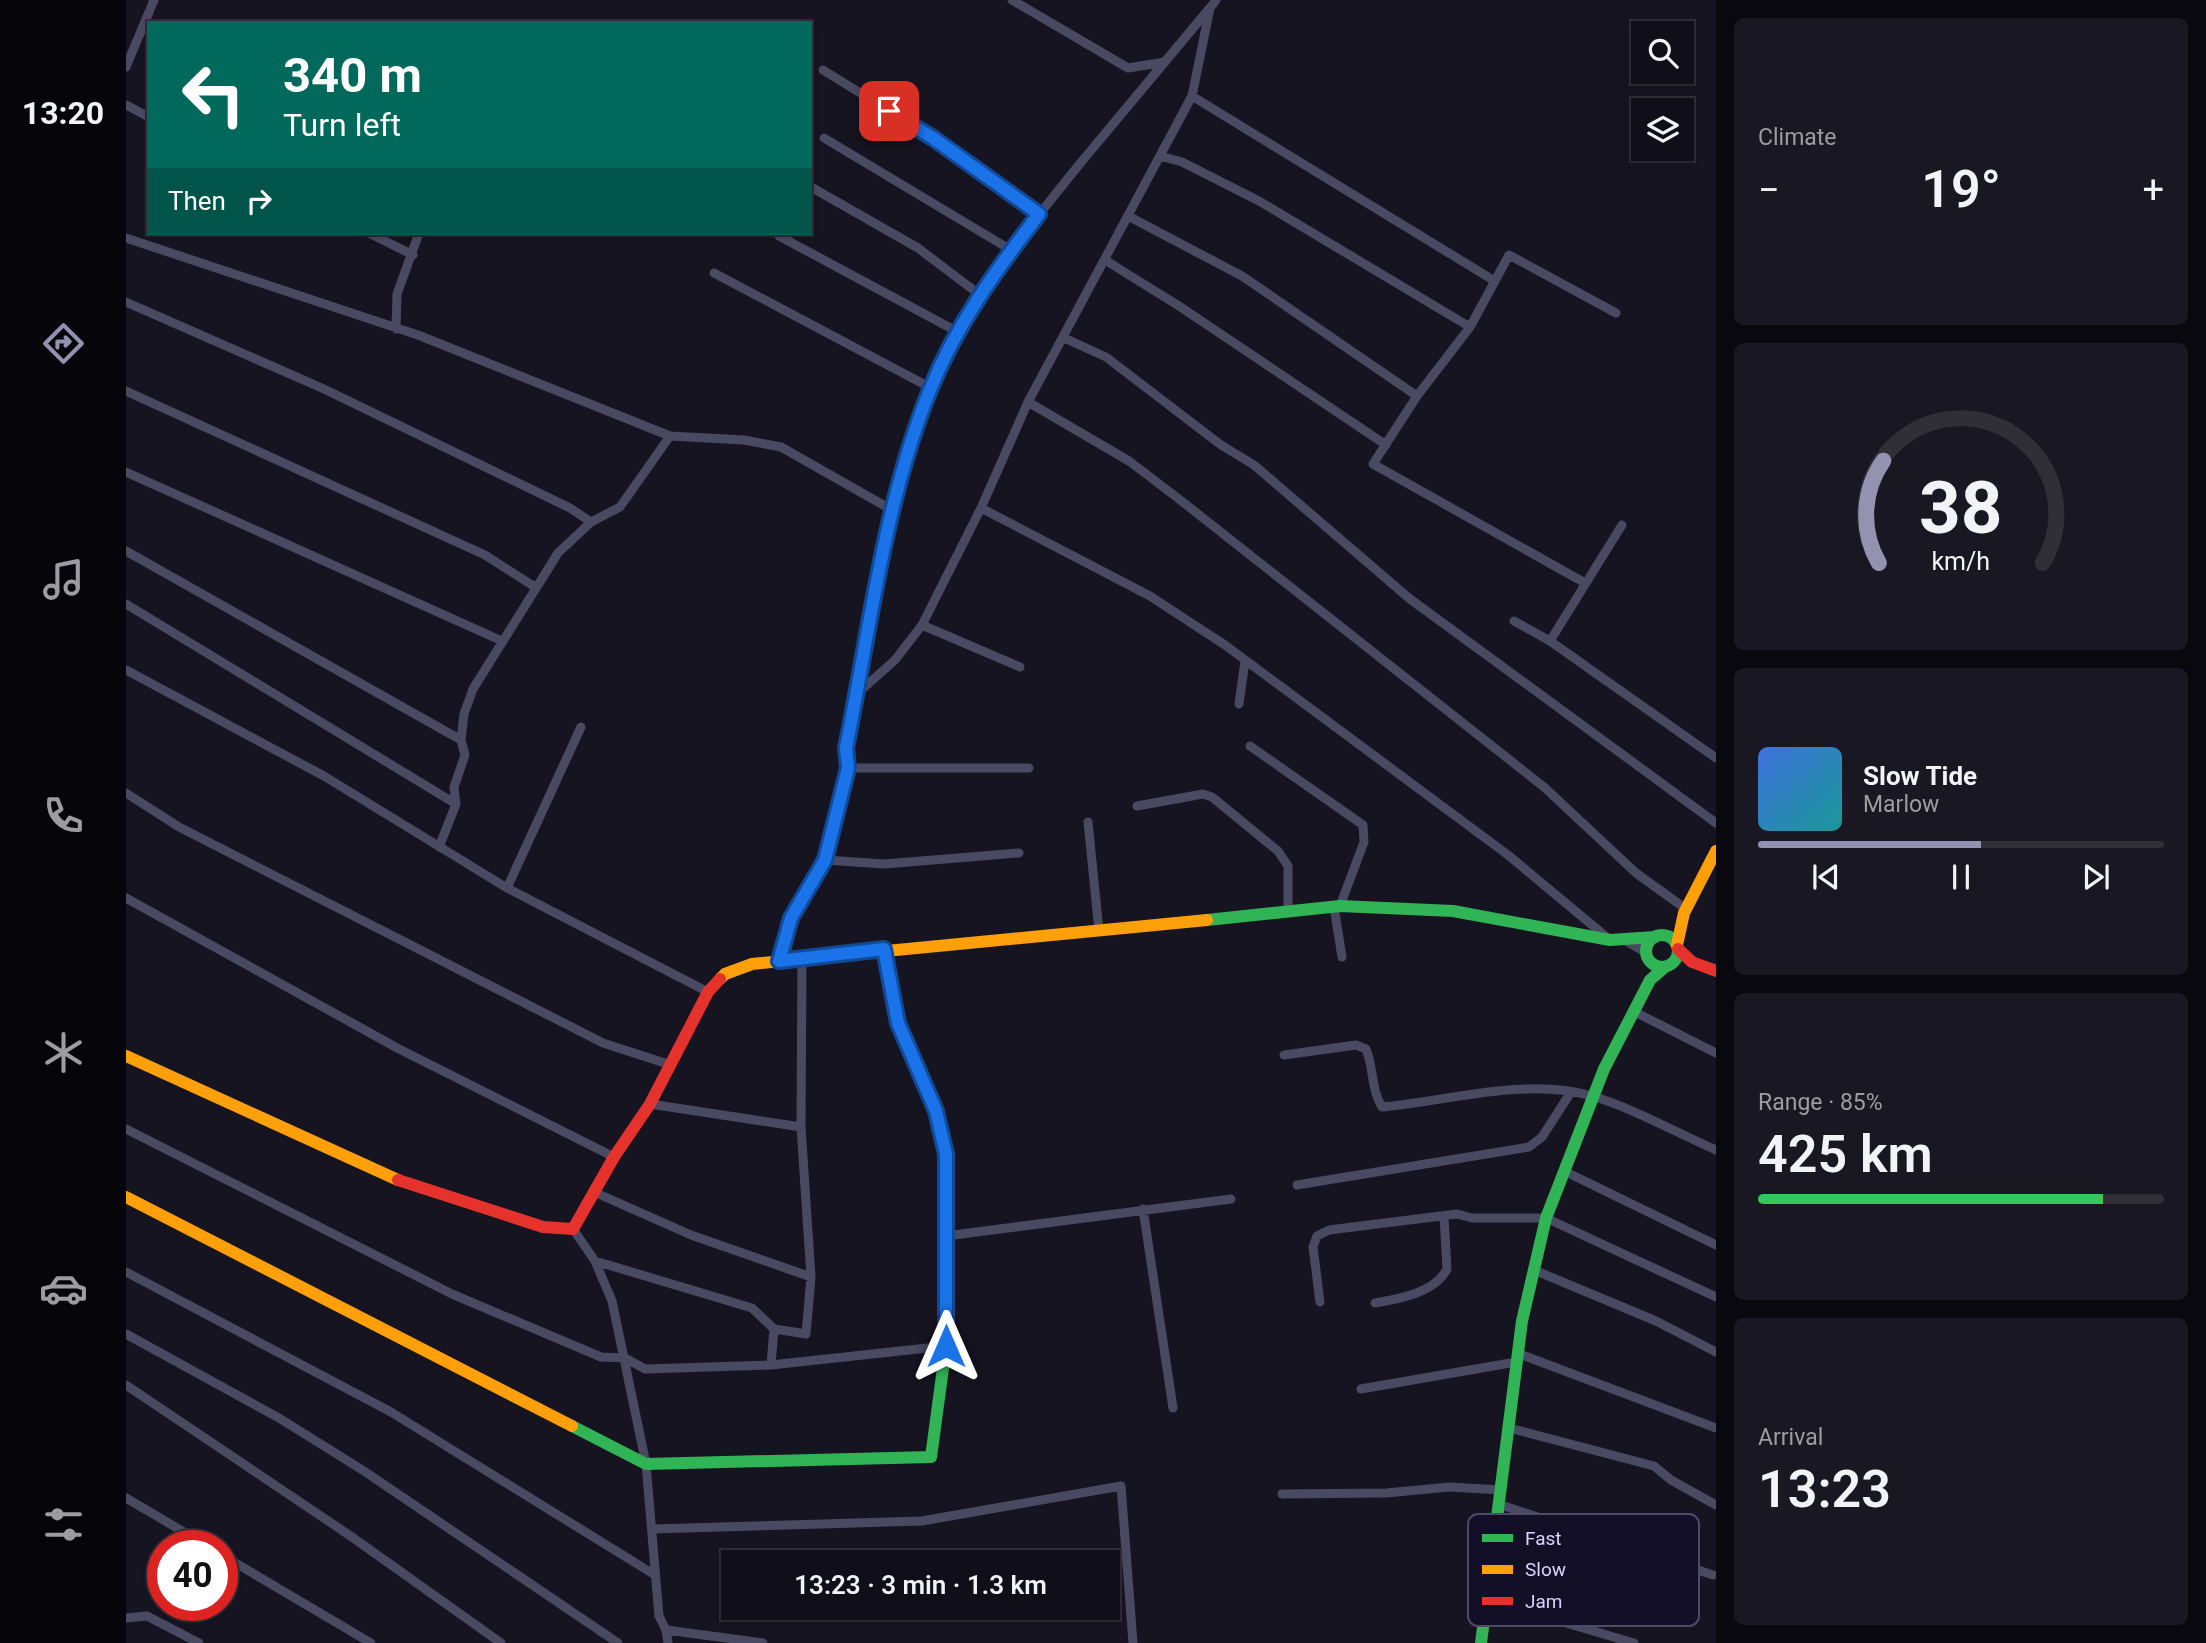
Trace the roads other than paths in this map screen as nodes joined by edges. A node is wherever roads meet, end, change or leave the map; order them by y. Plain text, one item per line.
1 (154, 0) edge
2 (1012, 0) edge
3 (1213, 4) edge
4 (147, 21) edge
5 (1165, 62) junction
6 (127, 63) edge
7 (823, 70) dead end
8 (1192, 96) junction
9 (126, 105) edge
10 (147, 116) edge
11 (824, 138) dead end
12 (1160, 156) junction
13 (812, 188) edge
14 (1039, 214) junction
15 (1128, 216) junction
16 (373, 235) edge
17 (418, 235) edge
18 (779, 236) dead end
19 (126, 238) edge
20 (1011, 250) junction
21 (413, 256) junction
22 (1105, 260) junction
23 (714, 273) dead end
24 (1493, 280) junction
25 (980, 295) junction
26 (126, 302) edge
27 (1616, 313) dead end
28 (1470, 327) junction
29 (397, 329) junction
30 (958, 332) junction
31 (1064, 338) junction
32 (931, 388) junction
33 (126, 391) edge
34 (1418, 396) junction
35 (1028, 402) junction
36 (670, 436) junction
37 (1385, 444) junction
38 (126, 472) edge
39 (981, 508) junction
40 (892, 510) junction
41 (591, 522) junction
42 (1622, 525) dead end
43 (126, 551) edge
44 (1585, 583) junction
45 (535, 587) junction
46 (126, 604) edge
47 (1514, 621) dead end
48 (922, 625) junction
49 (502, 641) junction
50 (1550, 641) junction
51 (1245, 661) junction
52 (1020, 667) dead end
53 (126, 670) edge
54 (858, 693) junction
55 (1239, 704) dead end
56 (581, 727) dead end
57 (461, 740) junction
58 (1250, 746) dead end
59 (1716, 758) edge
60 (848, 768) junction
61 (1029, 768) dead end
62 (126, 793) edge
63 (456, 804) junction
64 (1137, 806) dead end
65 (1088, 822) dead end
66 (1716, 822) edge
67 (439, 847) junction
68 (1716, 851) edge
69 (1019, 853) dead end
70 (825, 860) junction
71 (507, 888) junction
72 (126, 898) edge
73 (1337, 906) junction
74 (1288, 909) junction
75 (1685, 911) junction
76 (1099, 931) junction
77 (1658, 937) junction
78 (1610, 940) junction
79 (1626, 942) junction
80 (1677, 947) junction
81 (884, 949) junction
82 (1648, 956) junction
83 (1342, 957) dead end
84 (802, 958) junction
85 (779, 961) junction
86 (1692, 962) junction
87 (1668, 965) junction
88 (1716, 971) edge
89 (1650, 980) junction
90 (708, 992) junction
91 (1633, 1011) junction
92 (1716, 1053) edge
93 (1284, 1055) dead end
94 (126, 1056) edge
95 (671, 1065) junction
96 (1571, 1092) junction
97 (1592, 1096) junction
98 (650, 1104) junction
99 (801, 1127) junction
100 (126, 1129) edge
101 (1716, 1150) edge
102 (614, 1157) junction
103 (1564, 1171) junction
104 (1297, 1185) dead end
105 (594, 1192) junction
106 (126, 1197) edge
107 (1231, 1199) dead end
108 (1143, 1209) junction
109 (1444, 1216) junction
110 (1546, 1218) junction
111 (573, 1229) junction
112 (946, 1236) junction
113 (1716, 1245) edge
114 (595, 1261) junction
115 (1534, 1270) junction
116 (126, 1272) edge
117 (811, 1277) junction
118 (1716, 1297) edge
119 (1320, 1302) dead end
120 (1375, 1303) dead end
121 (774, 1329) junction
122 (126, 1334) edge
123 (946, 1346) junction
124 (1716, 1352) edge
125 (1517, 1357) junction
126 (625, 1358) junction
127 (771, 1365) junction
128 (126, 1385) edge
129 (1361, 1389) dead end
130 (1173, 1408) dead end
131 (1509, 1428) junction
132 (1716, 1428) edge
133 (646, 1464) junction
134 (1502, 1490) junction
135 (1282, 1494) dead end
136 (126, 1498) edge
137 (1716, 1504) edge
138 (1501, 1505) junction
139 (1500, 1514) edge
140 (1528, 1514) edge
141 (652, 1529) junction
142 (180, 1530) edge
143 (238, 1564) edge
144 (1699, 1570) edge
145 (654, 1574) junction
146 (1713, 1575) dead end
147 (126, 1618) edge
148 (1575, 1626) edge
149 (667, 1630) junction
150 (199, 1643) edge
151 (371, 1643) edge
152 (500, 1643) edge
153 (618, 1643) edge
154 (668, 1643) edge
155 (762, 1643) edge
156 (1133, 1643) edge
157 (1634, 1643) edge

1 - 4 street
2 - 5 street
3 - 5 street
3 - 8 street
4 - 6 street
5 - 14 street
7 - 14 street
8 - 12 street
8 - 24 street
9 - 10 street
11 - 20 street
12 - 15 street
12 - 28 street
13 - 25 street
14 - 20 street
15 - 22 street
15 - 34 street
16 - 21 street
17 - 21 street
18 - 30 street
19 - 29 street
20 - 25 street
21 - 29 street
22 - 31 street
22 - 37 street
23 - 32 street
24 - 27 street
24 - 28 street
25 - 30 street
26 - 41 street
28 - 34 street
29 - 36 street
30 - 32 street
31 - 35 street
31 - 66 street
32 - 40 street
33 - 45 street
34 - 37 street
35 - 39 street
35 - 75 street
36 - 40 street
36 - 41 street
37 - 44 street
38 - 49 street
39 - 48 street
39 - 51 street
40 - 54 street
41 - 45 street
42 - 44 street
43 - 57 street
44 - 50 street
45 - 49 street
46 - 63 street
47 - 50 street
48 - 52 street
48 - 54 street
49 - 57 street
50 - 59 street
51 - 55 street
51 - 78 street
53 - 67 street
54 - 60 street
56 - 71 street
57 - 63 street
58 - 73 street
60 - 61 street
60 - 70 street
62 - 95 street
63 - 67 street
64 - 74 street
65 - 76 street
67 - 71 street
68 - 75 street
69 - 70 street
70 - 85 street
71 - 90 street
72 - 102 street
73 - 74 street
73 - 78 street
73 - 83 street
74 - 76 street
75 - 77 street
75 - 80 street
76 - 81 street
77 - 79 street
77 - 80 street
77 - 82 street
78 - 79 street
79 - 82 street
80 - 86 street
80 - 87 street
81 - 84 street
81 - 112 street
82 - 87 street
82 - 89 street
84 - 85 street
84 - 99 street
85 - 90 street
86 - 87 street
86 - 88 street
87 - 89 street
89 - 91 street
90 - 95 street
91 - 92 street
91 - 97 street
93 - 96 street
94 - 111 street
95 - 98 street
96 - 97 street
96 - 104 street
97 - 101 street
97 - 103 street
98 - 99 street
98 - 102 street
99 - 117 street
100 - 126 street
102 - 105 street
103 - 110 street
103 - 113 street
105 - 111 street
105 - 117 street
106 - 133 street
107 - 108 street
108 - 112 street
108 - 130 street
109 - 110 street
109 - 119 street
109 - 120 street
110 - 115 street
110 - 118 street
111 - 114 street
112 - 123 street
114 - 121 street
114 - 126 street
115 - 124 street
115 - 125 street
116 - 145 street
117 - 121 street
121 - 127 street
122 - 153 street
123 - 127 street
123 - 133 street
125 - 129 street
125 - 131 street
125 - 132 street
126 - 127 street
126 - 133 street
128 - 152 street
131 - 134 street
131 - 137 street
133 - 141 street
134 - 135 street
134 - 138 street
136 - 142 street
138 - 139 street
138 - 140 street
141 - 145 street
141 - 156 street
143 - 151 street
144 - 146 street
145 - 149 street
147 - 150 street
148 - 157 street
149 - 154 street
149 - 155 street

